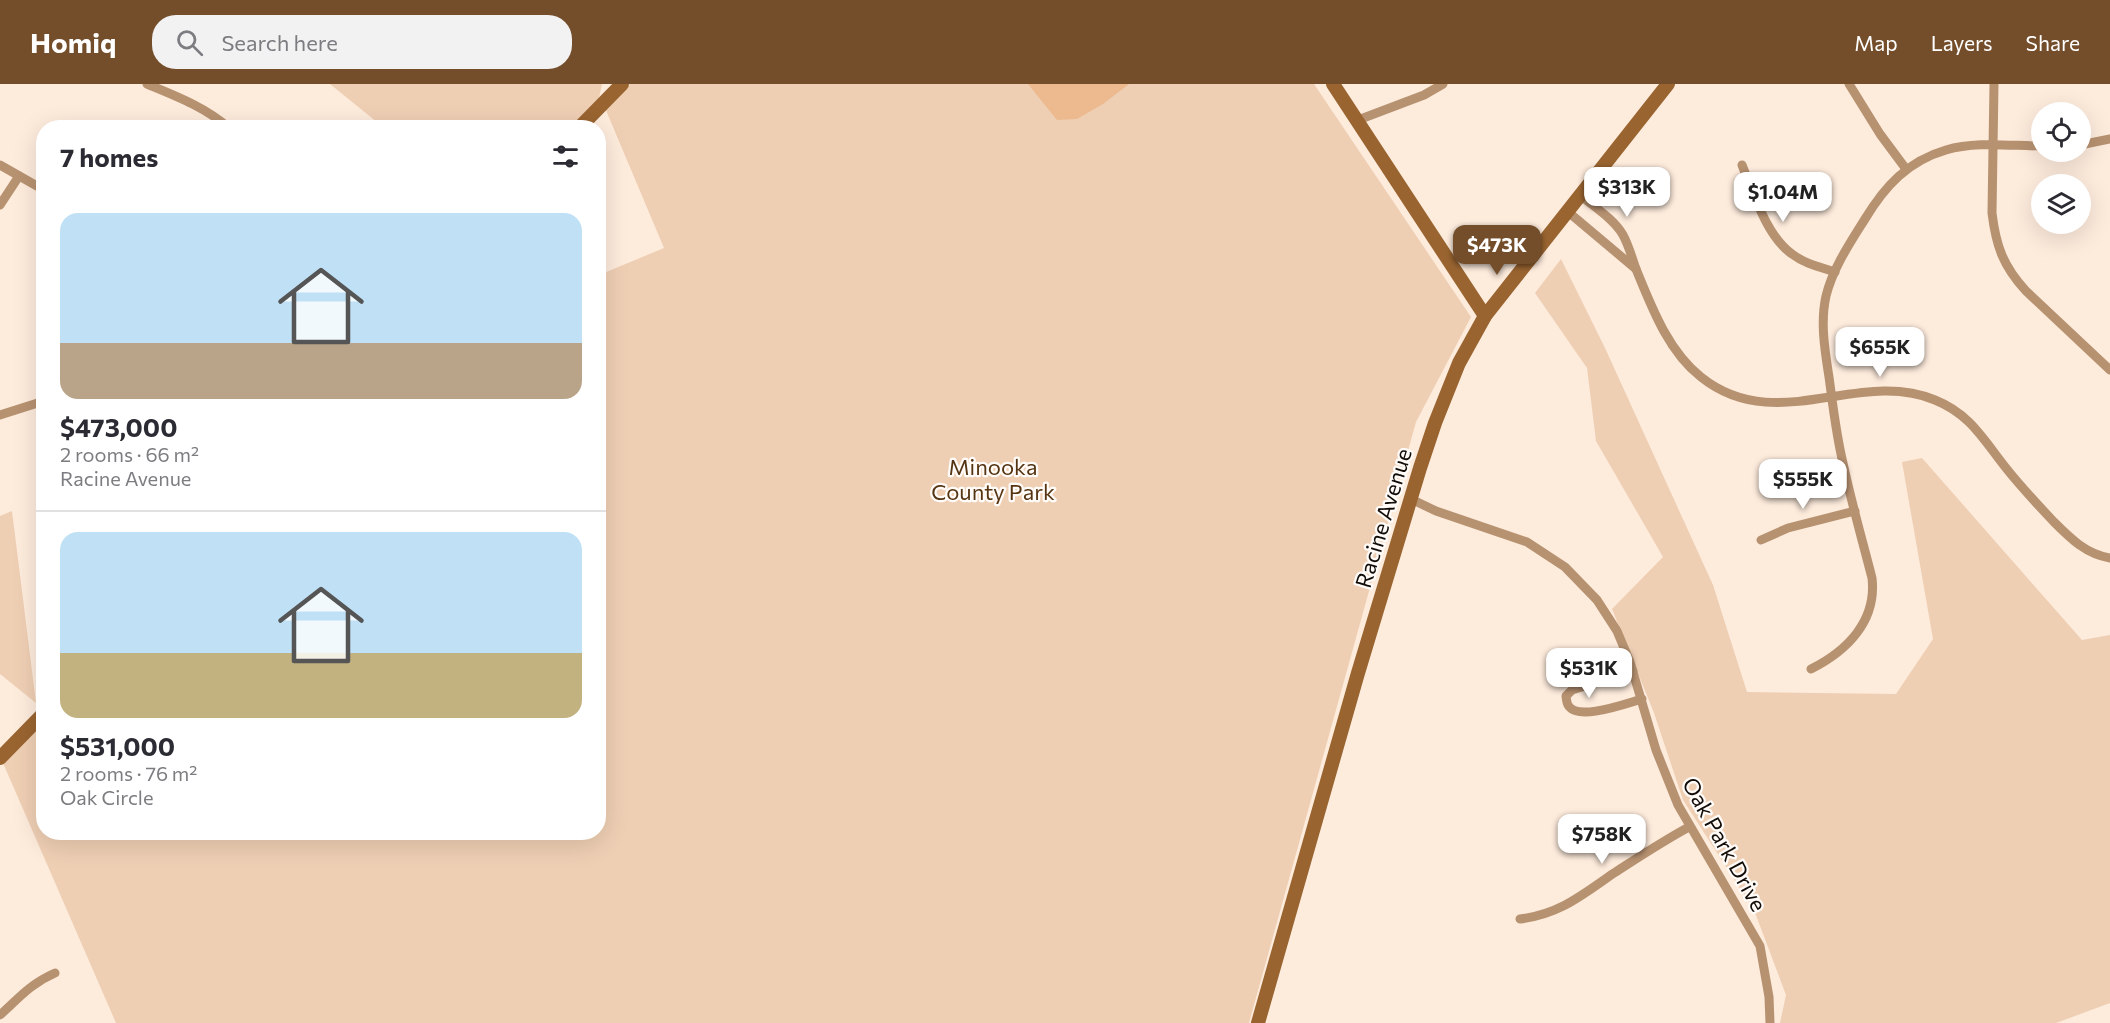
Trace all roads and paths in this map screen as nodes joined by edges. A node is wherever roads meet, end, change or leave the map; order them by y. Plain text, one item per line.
1 (147, 84) edge
2 (622, 84) edge
3 (1333, 84) edge
4 (1443, 84) edge
5 (1668, 84) edge
6 (1849, 84) edge
7 (1994, 84) edge
8 (220, 120) edge
9 (587, 120) edge
10 (1358, 120) junction
11 (2110, 139) edge
12 (2091, 143) edge
13 (1993, 145) junction
14 (2031, 146) edge
15 (0, 165) edge
16 (1742, 165) dead end
17 (1906, 169) junction
18 (19, 176) junction
19 (36, 186) edge
20 (1580, 195) junction
21 (0, 205) edge
22 (1567, 211) junction
23 (1636, 269) junction
24 (1835, 272) junction
25 (1485, 316) junction
26 (2110, 370) edge
27 (1831, 398) junction
28 (36, 404) edge
29 (0, 415) edge
30 (1411, 499) junction
31 (1855, 511) junction
32 (1761, 540) dead end
33 (2110, 558) edge
34 (1811, 669) dead end
35 (1633, 671) junction
36 (1642, 699) junction
37 (36, 720) edge
38 (0, 758) edge
39 (1689, 827) junction
40 (1520, 920) dead end
41 (55, 973) dead end
42 (0, 1015) edge
43 (1258, 1023) edge
44 (1770, 1023) edge

1 - 8 street
2 - 9 main road
3 - 10 main road
4 - 10 street
5 - 20 main road, Racine Avenue
6 - 17 street
7 - 13 street
10 - 25 main road
11 - 12 street
13 - 14 street
13 - 17 street
13 - 26 street
15 - 18 street
16 - 24 street
17 - 24 street
18 - 19 street
18 - 21 street
20 - 22 main road, Racine Avenue
20 - 23 street
22 - 23 street
22 - 25 main road, Racine Avenue
23 - 27 street
24 - 27 street
25 - 30 main road, Racine Avenue
27 - 31 street
27 - 33 street
28 - 29 street
30 - 35 street, Oak Park Drive
30 - 43 main road, Racine Avenue
31 - 32 street
31 - 34 street
35 - 36 street, Oak Park Drive
35 - 36 street
36 - 39 street, Oak Park Drive
37 - 38 main road
39 - 40 street
39 - 44 street, Oak Park Drive
41 - 42 street

